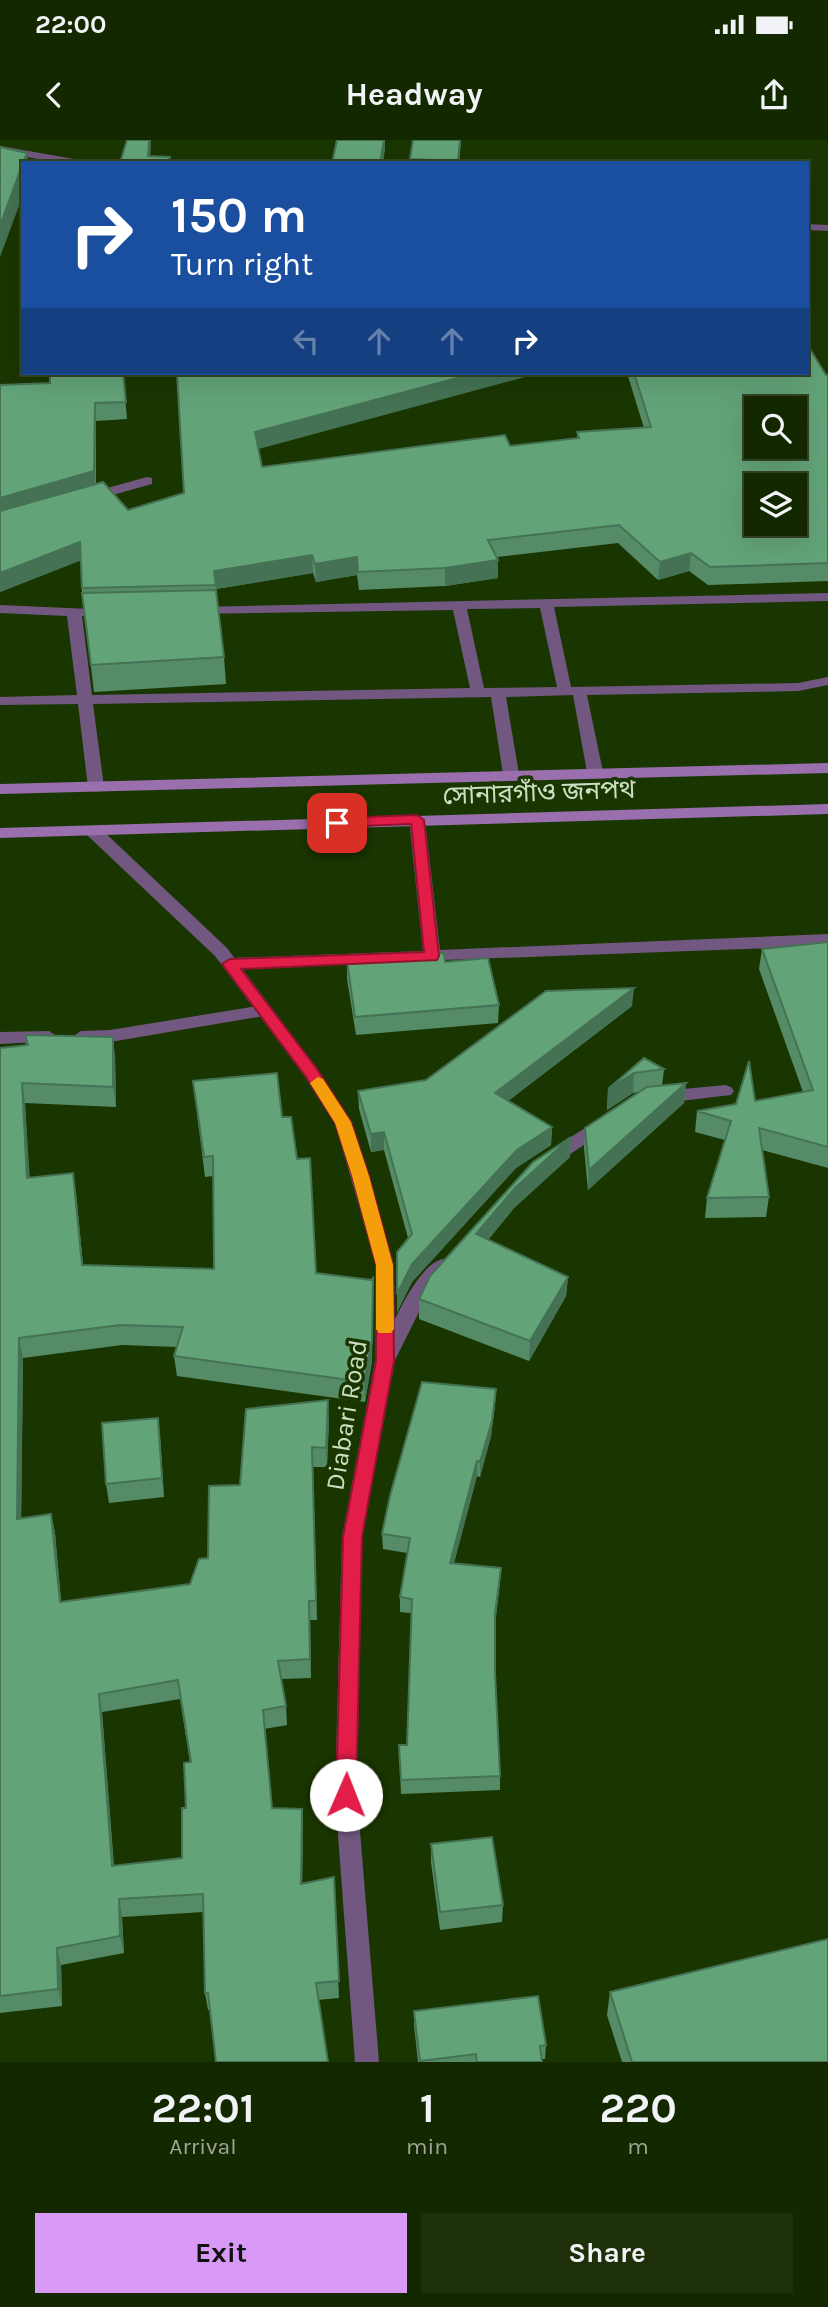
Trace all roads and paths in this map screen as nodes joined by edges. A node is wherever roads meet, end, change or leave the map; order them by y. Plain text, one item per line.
1 (0, 149) edge
2 (69, 161) edge
3 (809, 227) edge
4 (828, 228) edge
5 (147, 481) dead end
6 (83, 500) edge
7 (827, 600) edge
8 (546, 603) junction
9 (458, 605) junction
10 (0, 609) edge
11 (184, 611) edge
12 (129, 612) edge
13 (74, 613) junction
14 (828, 681) edge
15 (572, 691) junction
16 (478, 693) junction
17 (498, 693) junction
18 (84, 700) junction
19 (0, 701) edge
20 (828, 768) edge
21 (596, 772) junction
22 (512, 775) junction
23 (96, 787) junction
24 (0, 789) edge
25 (828, 809) edge
26 (417, 820) junction
27 (93, 832) junction
28 (0, 833) edge
29 (828, 940) edge
30 (432, 956) junction
31 (230, 964) junction
32 (264, 1011) junction
33 (0, 1038) edge
34 (725, 1091) dead end
35 (640, 1099) edge
36 (617, 1115) edge
37 (536, 1168) edge
38 (458, 1248) edge
39 (385, 1361) junction
40 (367, 2062) edge

1 - 2 street
3 - 4 street
5 - 6 street
7 - 8 street
8 - 9 street
8 - 15 street
9 - 11 street
9 - 16 street
10 - 13 street
12 - 13 street
13 - 18 street
14 - 15 street
15 - 17 street
15 - 21 street
16 - 17 street
16 - 18 street
17 - 22 street
18 - 19 street
18 - 23 street
20 - 21 main road, সোনারগাঁও জনপথ
21 - 22 main road, সোনারগাঁও জনপথ
22 - 23 main road, সোনারগাঁও জনপথ
23 - 24 main road, সোনারগাঁও জনপথ
25 - 26 main road, সোনারগাঁও জনপথ
26 - 27 main road, সোনারগাঁও জনপথ
26 - 30 street
27 - 28 main road, সোনারগাঁও জনপথ
27 - 31 street, Diabari Road
29 - 30 street
30 - 31 street
31 - 32 street, Diabari Road
32 - 33 street
32 - 39 street, Diabari Road
34 - 35 street
36 - 37 street
38 - 39 street
39 - 40 street, Diabari Road

